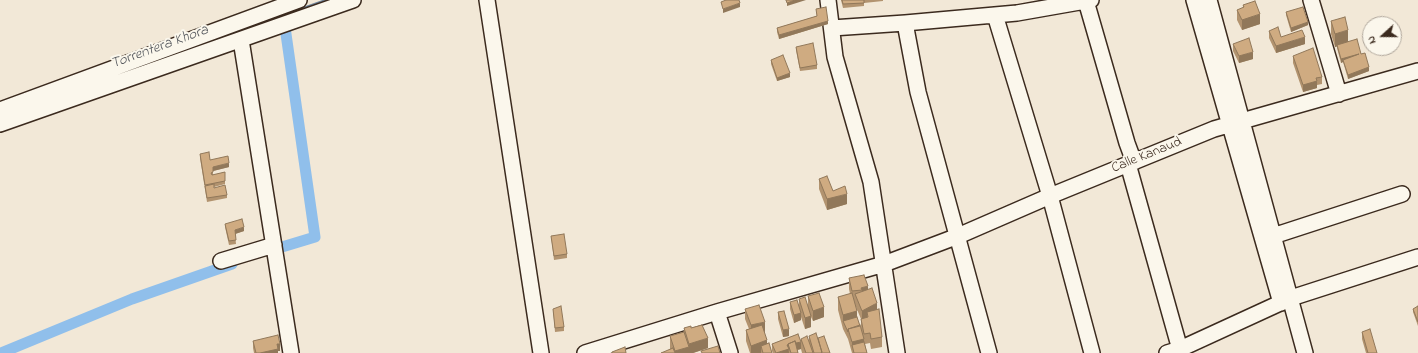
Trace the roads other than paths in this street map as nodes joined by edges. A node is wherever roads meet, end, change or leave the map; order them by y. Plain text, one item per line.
1 (299, 0) edge
2 (353, 0) edge
3 (487, 0) edge
4 (828, 0) edge
5 (1088, 0) edge
6 (1194, 0) edge
7 (1209, 0) edge
8 (1312, 0) edge
9 (995, 15) junction
10 (905, 23) junction
11 (832, 28) junction
12 (240, 40) junction
13 (1418, 71) edge
14 (1339, 94) junction
15 (0, 110) edge
16 (1236, 123) junction
17 (0, 124) edge
18 (1131, 163) junction
19 (1402, 194) dead end
20 (1050, 196) junction
21 (958, 236) junction
22 (1273, 236) junction
23 (274, 245) junction
24 (1418, 257) edge
25 (221, 261) dead end
26 (884, 264) junction
27 (1286, 301) junction
28 (717, 312) junction
29 (1176, 352) edge
30 (291, 353) edge
31 (541, 353) edge
32 (585, 353) edge
33 (730, 353) edge
34 (897, 353) edge
35 (989, 353) edge
36 (1092, 353) edge
37 (1305, 353) edge

1 - 15 street
2 - 12 street
3 - 31 street
4 - 11 street
5 - 9 street
5 - 18 street
6 - 16 street
7 - 16 street
8 - 14 street
9 - 10 street
9 - 20 street
10 - 11 street
10 - 21 street
11 - 26 street
12 - 17 street
12 - 23 street
13 - 14 street, Calle Kanaud
14 - 16 street, Calle Kanaud
16 - 18 street, Calle Kanaud
16 - 22 street
16 - 27 street
18 - 20 street, Calle Kanaud
18 - 29 street
19 - 22 street
20 - 21 street, Calle Kanaud
20 - 36 street
21 - 26 street, Calle Kanaud
21 - 35 street
22 - 27 street
23 - 25 street
23 - 30 street
24 - 27 street
26 - 28 street, Calle Kanaud
26 - 34 street
27 - 29 street
27 - 37 street
28 - 32 street, Calle Kanaud
28 - 33 street

